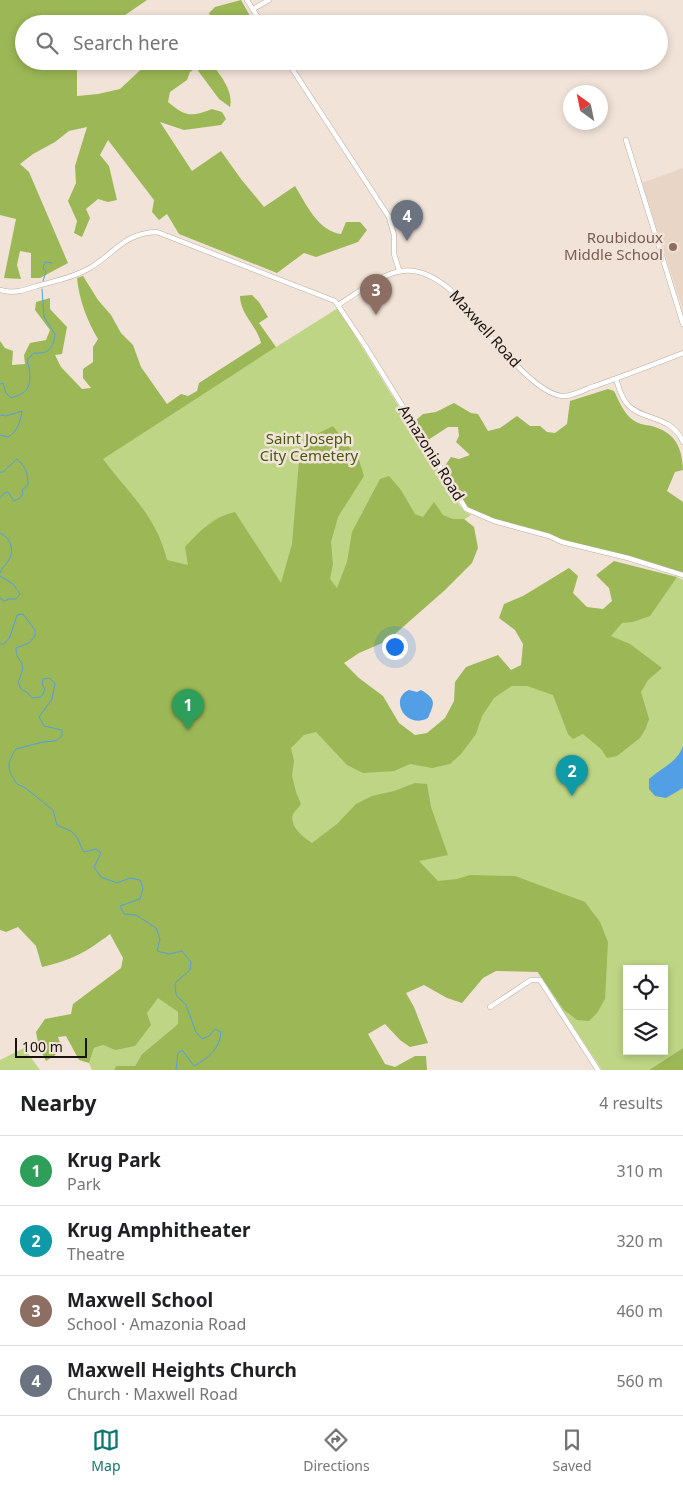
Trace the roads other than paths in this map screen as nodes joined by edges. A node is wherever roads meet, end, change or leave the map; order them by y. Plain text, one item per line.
1 (247, 0) edge
2 (269, 0) edge
3 (253, 9) junction
4 (257, 15) edge
5 (293, 70) edge
6 (626, 140) dead end
7 (399, 270) junction
8 (0, 290) edge
9 (338, 305) junction
10 (683, 324) edge
11 (683, 353) edge
12 (616, 379) junction
13 (683, 442) edge
14 (683, 575) edge
15 (490, 1007) dead end
16 (598, 1070) edge

1 - 3 street
2 - 3 street
3 - 4 street
5 - 7 street
6 - 10 street
7 - 9 street
7 - 12 street, Maxwell Road
8 - 9 street, Amazonia Road
9 - 14 street, Amazonia Road
11 - 12 street, Maxwell Road
12 - 13 street
15 - 16 street

